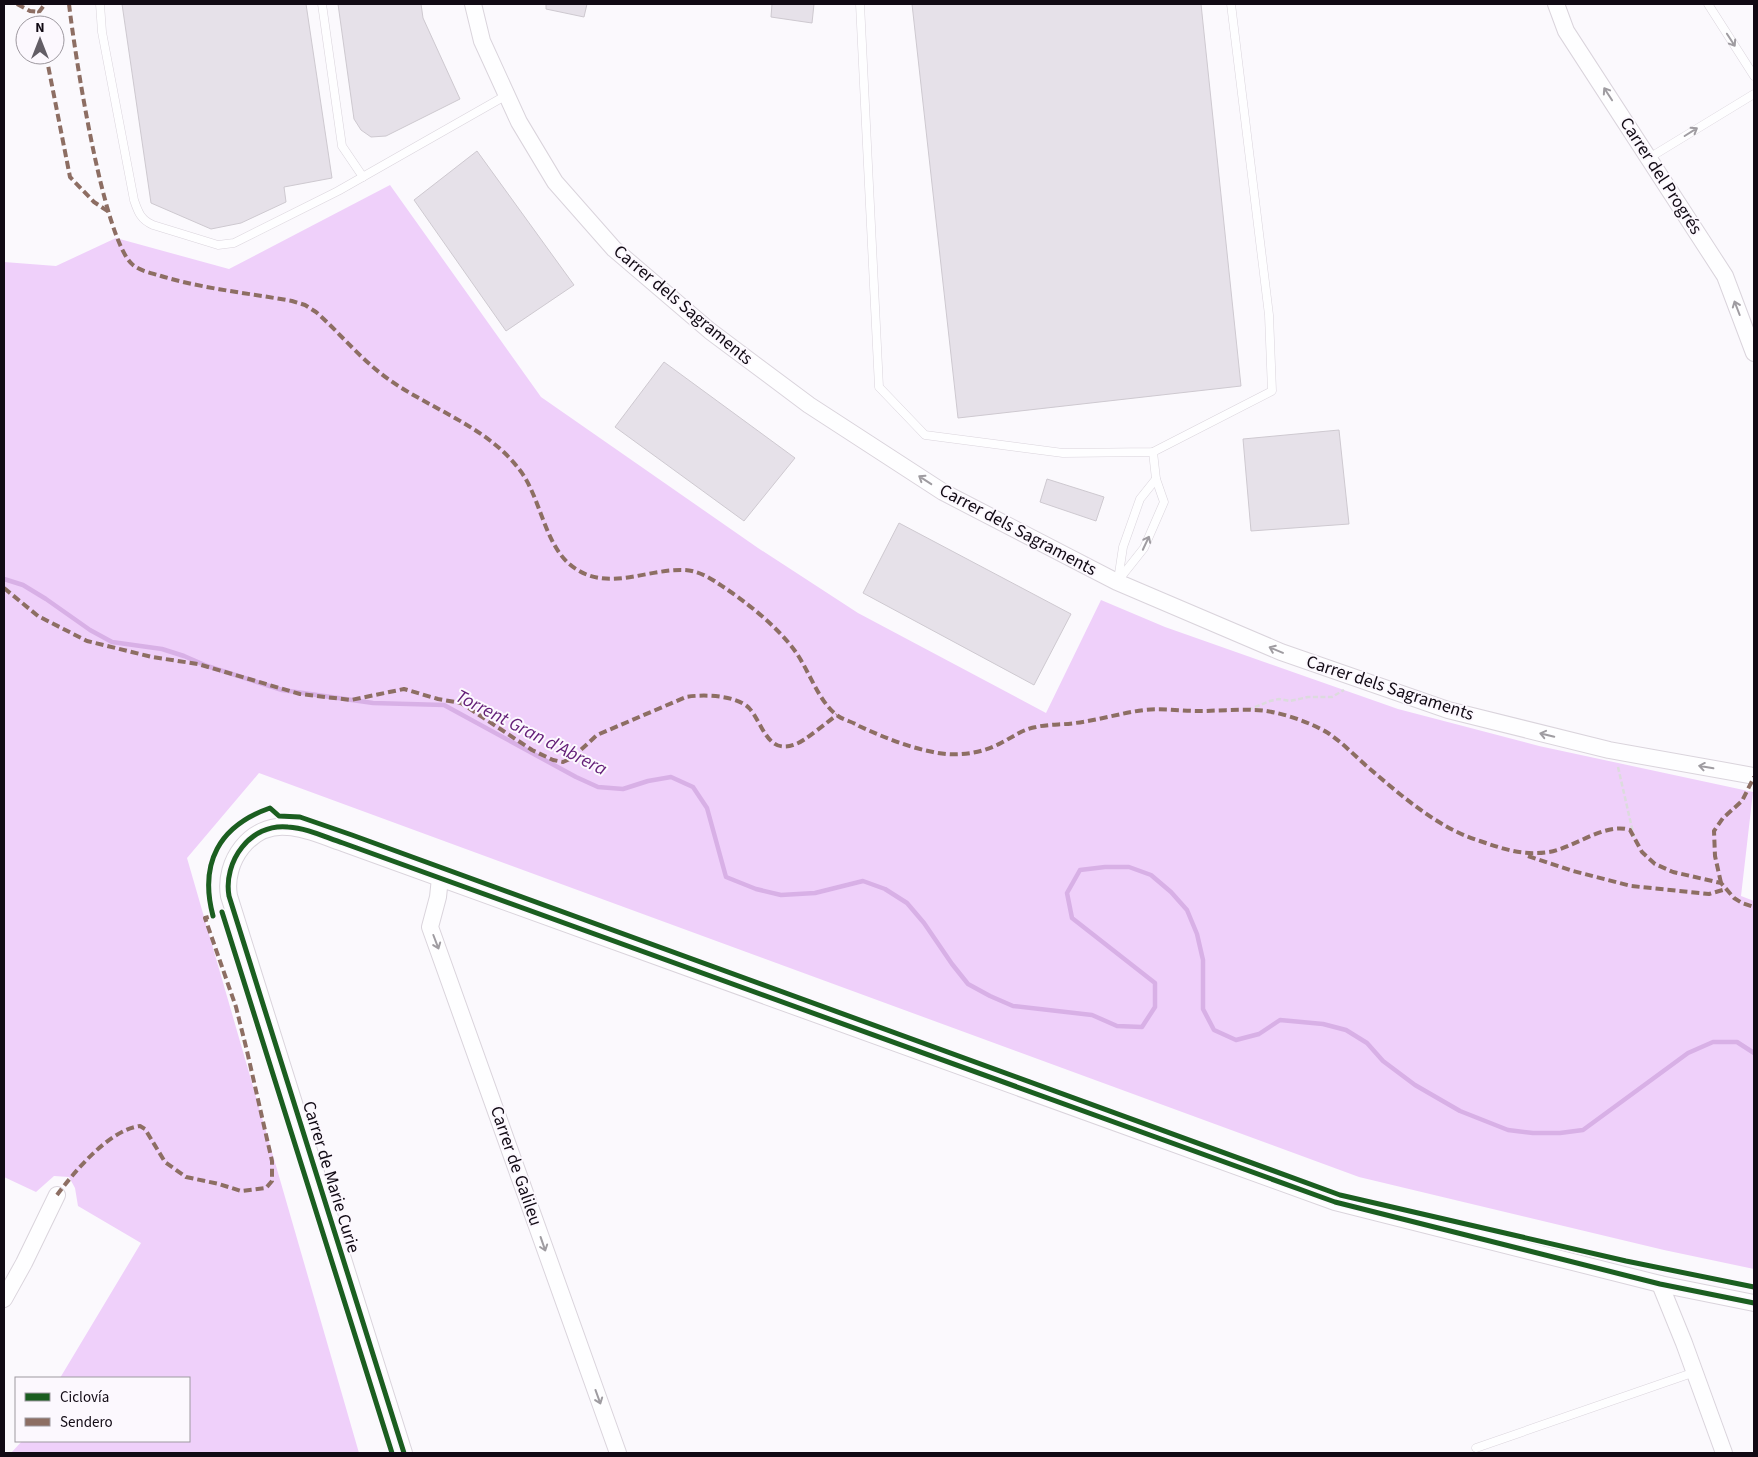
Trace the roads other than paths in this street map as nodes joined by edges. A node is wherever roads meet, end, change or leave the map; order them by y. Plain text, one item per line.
1 (100, 4) edge
2 (322, 4) edge
3 (473, 4) edge
4 (860, 4) edge
5 (1232, 4) edge
6 (1556, 4) edge
7 (1708, 4) edge
8 (1754, 76) edge
9 (1754, 94) edge
10 (506, 96) junction
11 (1650, 158) junction
12 (362, 177) junction
13 (1754, 353) edge
14 (1153, 452) junction
15 (1156, 479) junction
16 (1117, 582) junction
17 (1754, 776) edge
18 (440, 878) junction
19 (57, 1195) dead end
20 (1660, 1284) junction
21 (4, 1299) edge
22 (1754, 1303) edge
23 (1695, 1372) junction
24 (1476, 1448) dead end
25 (404, 1453) edge
26 (618, 1453) edge
27 (1724, 1453) edge

1 - 12 lane
2 - 12 lane
3 - 10 street, Carrer dels Sagraments
4 - 14 lane
5 - 14 lane
11 -> 6 street, Carrer del Progrés
7 -> 8 lane
11 -> 9 lane
10 - 12 lane
16 -> 10 street, Carrer dels Sagraments
13 -> 11 street, Carrer del Progrés
14 - 15 lane
15 - 16 lane
16 -> 15 lane
17 -> 16 street, Carrer dels Sagraments
18 - 20 street, Carrer de Marie Curie
18 - 25 street, Carrer de Marie Curie
18 -> 26 street, Carrer de Galileu
19 - 21 street
20 - 22 street, Carrer de Marie Curie
20 - 23 street
23 - 24 lane
23 - 27 street

